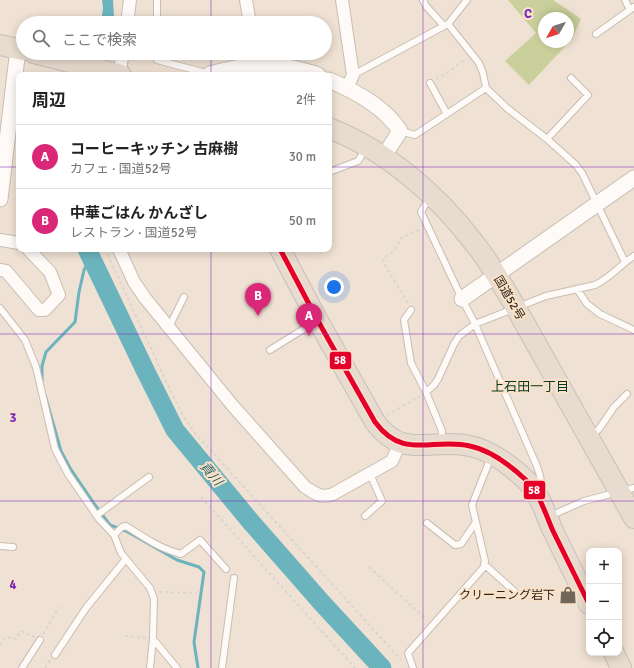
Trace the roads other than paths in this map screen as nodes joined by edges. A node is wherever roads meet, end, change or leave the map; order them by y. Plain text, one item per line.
1 (130, 0) edge
2 (157, 0) edge
3 (246, 0) edge
4 (342, 0) edge
5 (423, 0) edge
6 (467, 0) edge
7 (625, 0) edge
8 (632, 8) edge
9 (128, 16) edge
10 (157, 16) edge
11 (249, 16) edge
12 (446, 25) junction
13 (596, 34) dead end
14 (16, 58) edge
15 (62, 60) edge
16 (122, 60) edge
17 (157, 60) edge
18 (251, 60) edge
19 (262, 60) edge
20 (110, 72) edge
21 (119, 72) edge
22 (202, 72) edge
23 (217, 72) edge
24 (306, 72) edge
25 (571, 78) dead end
26 (332, 80) edge
27 (350, 82) junction
28 (430, 83) road end
29 (486, 88) junction
30 (446, 114) junction
31 (332, 129) edge
32 (400, 131) junction
33 (547, 139) junction
34 (367, 146) junction
35 (384, 156) junction
36 (332, 171) edge
37 (634, 178) edge
38 (431, 195) junction
39 (0, 199) edge
40 (597, 205) junction
41 (0, 240) edge
42 (16, 243) edge
43 (31, 252) edge
44 (120, 252) edge
45 (282, 252) edge
46 (634, 256) edge
47 (626, 262) junction
48 (0, 270) edge
49 (496, 274) junction
50 (577, 289) junction
51 (184, 297) dead end
52 (462, 299) junction
53 (0, 308) edge
54 (516, 308) junction
55 (411, 310) road end
56 (318, 321) junction
57 (475, 324) junction
58 (168, 327) junction
59 (634, 330) edge
60 (270, 350) dead end
61 (426, 392) junction
62 (627, 394) dead end
63 (588, 438) junction
64 (400, 443) junction
65 (440, 444) junction
66 (492, 455) junction
67 (370, 474) junction
68 (149, 477) dead end
69 (626, 490) edge
70 (537, 494) junction
71 (99, 514) junction
72 (365, 516) dead end
73 (547, 517) junction
74 (634, 518) edge
75 (476, 522) junction
76 (427, 523) dead end
77 (118, 531) junction
78 (0, 546) edge
79 (13, 547) dead end
80 (126, 560) junction
81 (484, 564) junction
82 (226, 569) dead end
83 (234, 578) dead end
84 (514, 591) dead end
85 (586, 598) edge
86 (153, 639) junction
87 (40, 640) road end
88 (55, 655) dead end
89 (615, 656) edge
90 (22, 668) edge
91 (150, 668) edge
92 (177, 668) edge
93 (222, 668) edge
94 (414, 668) edge
95 (621, 668) edge

1 - 9 street
2 - 10 lane
3 - 11 street
4 - 27 street
5 - 12 lane
6 - 12 lane
7 - 8 lane
8 - 13 lane
12 - 27 lane
12 - 29 lane
14 - 39 street
15 - 20 highway
16 - 21 street
17 - 22 lane
18 - 23 street
19 - 24 street
25 - 33 lane
26 - 27 street
27 - 32 street
28 - 30 lane
29 - 30 lane
29 - 33 lane
30 - 32 lane
31 - 34 highway, 国道52号
32 - 35 street
33 - 40 lane
34 - 35 highway, 国道52号
34 - 36 lane
35 - 38 highway, 国道52号
37 - 40 street
38 - 49 highway, 国道52号
38 - 52 lane
40 - 47 lane
40 - 49 street
41 - 42 street
43 - 48 street
44 - 58 street
45 - 56 highway
46 - 47 lane
47 - 50 lane
49 - 52 street
49 - 54 highway, 国道52号
50 - 54 lane
50 - 59 lane
51 - 58 lane
52 - 57 lane
53 - 71 lane
54 - 57 lane
54 - 63 highway, 国道52号
55 - 61 lane
56 - 60 lane
56 - 64 highway
57 - 61 lane
57 - 70 lane
58 - 67 street
61 - 65 lane
62 - 63 lane
63 - 69 highway, 国道52号
64 - 65 highway
64 - 67 street
65 - 66 highway
66 - 70 highway
66 - 75 lane
67 - 72 lane
68 - 71 lane
69 - 73 lane
69 - 74 highway, 国道52号
70 - 73 highway
71 - 77 lane
73 - 85 highway
75 - 76 lane
75 - 81 lane
77 - 80 lane
77 - 82 lane
78 - 79 lane
80 - 86 lane
80 - 88 lane
81 - 84 lane
81 - 94 lane
83 - 93 lane
86 - 91 lane
86 - 92 lane
87 - 90 lane
89 - 95 highway

